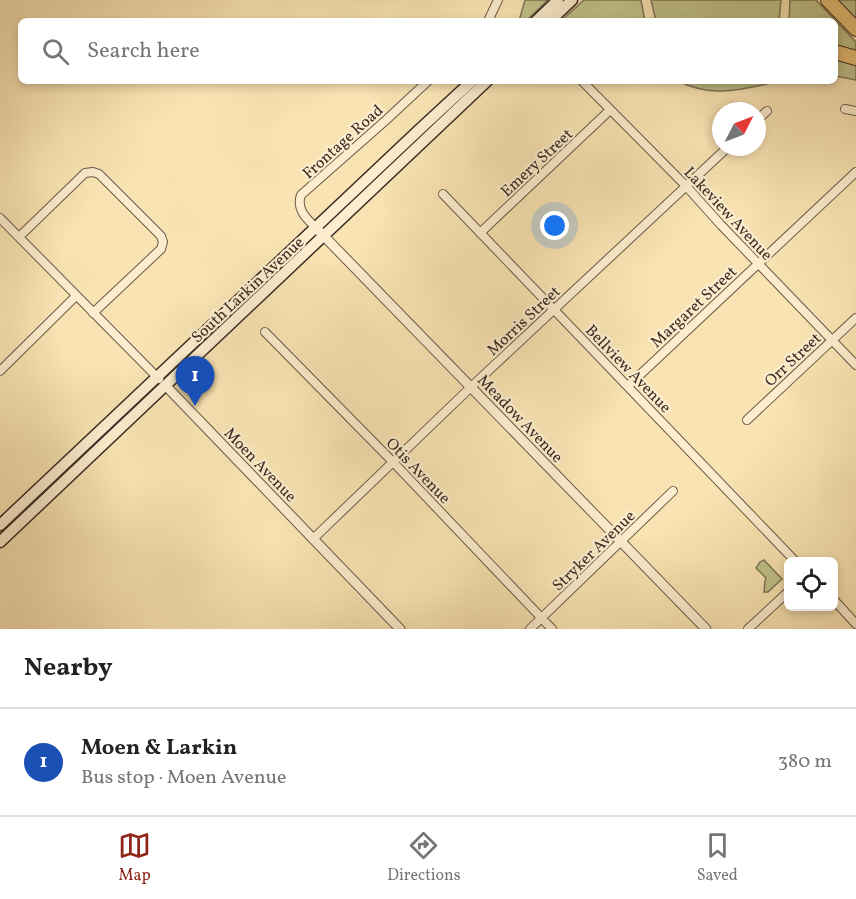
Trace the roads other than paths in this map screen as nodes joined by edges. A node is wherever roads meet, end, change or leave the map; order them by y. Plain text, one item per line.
1 (498, 0) edge
2 (558, 0) edge
3 (572, 0) edge
4 (828, 0) edge
5 (489, 18) edge
6 (539, 18) edge
7 (553, 18) edge
8 (856, 29) edge
9 (838, 53) edge
10 (856, 58) edge
11 (425, 84) edge
12 (469, 84) edge
13 (484, 84) edge
14 (585, 84) edge
15 (845, 109) dead end
16 (610, 110) junction
17 (856, 111) edge
18 (718, 156) edge
19 (856, 172) edge
20 (686, 186) junction
21 (443, 194) dead end
22 (0, 218) edge
23 (315, 227) junction
24 (480, 233) junction
25 (19, 237) junction
26 (324, 237) junction
27 (758, 263) junction
28 (76, 296) junction
29 (554, 310) junction
30 (93, 313) junction
31 (856, 318) edge
32 (265, 332) dead end
33 (832, 340) junction
34 (856, 365) edge
35 (0, 371) edge
36 (157, 377) junction
37 (166, 386) junction
38 (628, 386) junction
39 (471, 387) junction
40 (747, 420) dead end
41 (393, 462) junction
42 (674, 490) dead end
43 (0, 525) edge
44 (313, 539) junction
45 (0, 542) edge
46 (621, 542) junction
47 (792, 557) edge
48 (784, 597) edge
49 (838, 604) edge
50 (542, 618) junction
51 (854, 618) edge
52 (399, 629) edge
53 (530, 629) edge
54 (552, 629) edge
55 (706, 629) edge
56 (748, 629) edge

1 - 5 street
2 - 6 main road
3 - 7 main road
4 - 8 highway
9 - 10 highway
11 - 23 street, Frontage Road
12 - 23 main road, South Larkin Avenue
13 - 26 main road, South Larkin Avenue
14 - 16 street, Lakeview Avenue
15 - 17 street
16 - 20 street, Lakeview Avenue
16 - 24 street, Emery Street
18 - 20 street, Morris Street
19 - 27 street, Margaret Street
20 - 27 street, Lakeview Avenue
20 - 29 street, Morris Street
21 - 24 street, Bellview Avenue
22 - 25 street, Moen Avenue
23 - 26 street, Meadow Avenue
23 - 36 main road, South Larkin Avenue
24 - 29 street, Bellview Avenue
25 - 28 street, Moen Avenue
25 - 30 street
26 - 37 main road, South Larkin Avenue
26 - 39 street, Meadow Avenue
27 - 33 street, Lakeview Avenue
27 - 38 street, Margaret Street
28 - 30 street, Moen Avenue
28 - 35 street
29 - 38 street, Bellview Avenue
29 - 39 street, Morris Street
30 - 36 street, Moen Avenue
31 - 33 street, Orr Street
32 - 41 street, Otis Avenue
33 - 34 street, Lakeview Avenue
33 - 40 street, Orr Street
36 - 37 street, Moen Avenue
36 - 43 main road, South Larkin Avenue
37 - 44 street, Moen Avenue
37 - 45 main road, South Larkin Avenue
38 - 47 street, Bellview Avenue
39 - 41 street, Morris Street
39 - 46 street, Meadow Avenue
41 - 44 street, Morris Street
41 - 50 street, Otis Avenue
42 - 46 street, Stryker Avenue
44 - 52 street, Moen Avenue
46 - 50 street, Stryker Avenue
46 - 55 street, Meadow Avenue
48 - 56 street
49 - 51 street
50 - 53 street, Stryker Avenue
50 - 54 street, Otis Avenue

